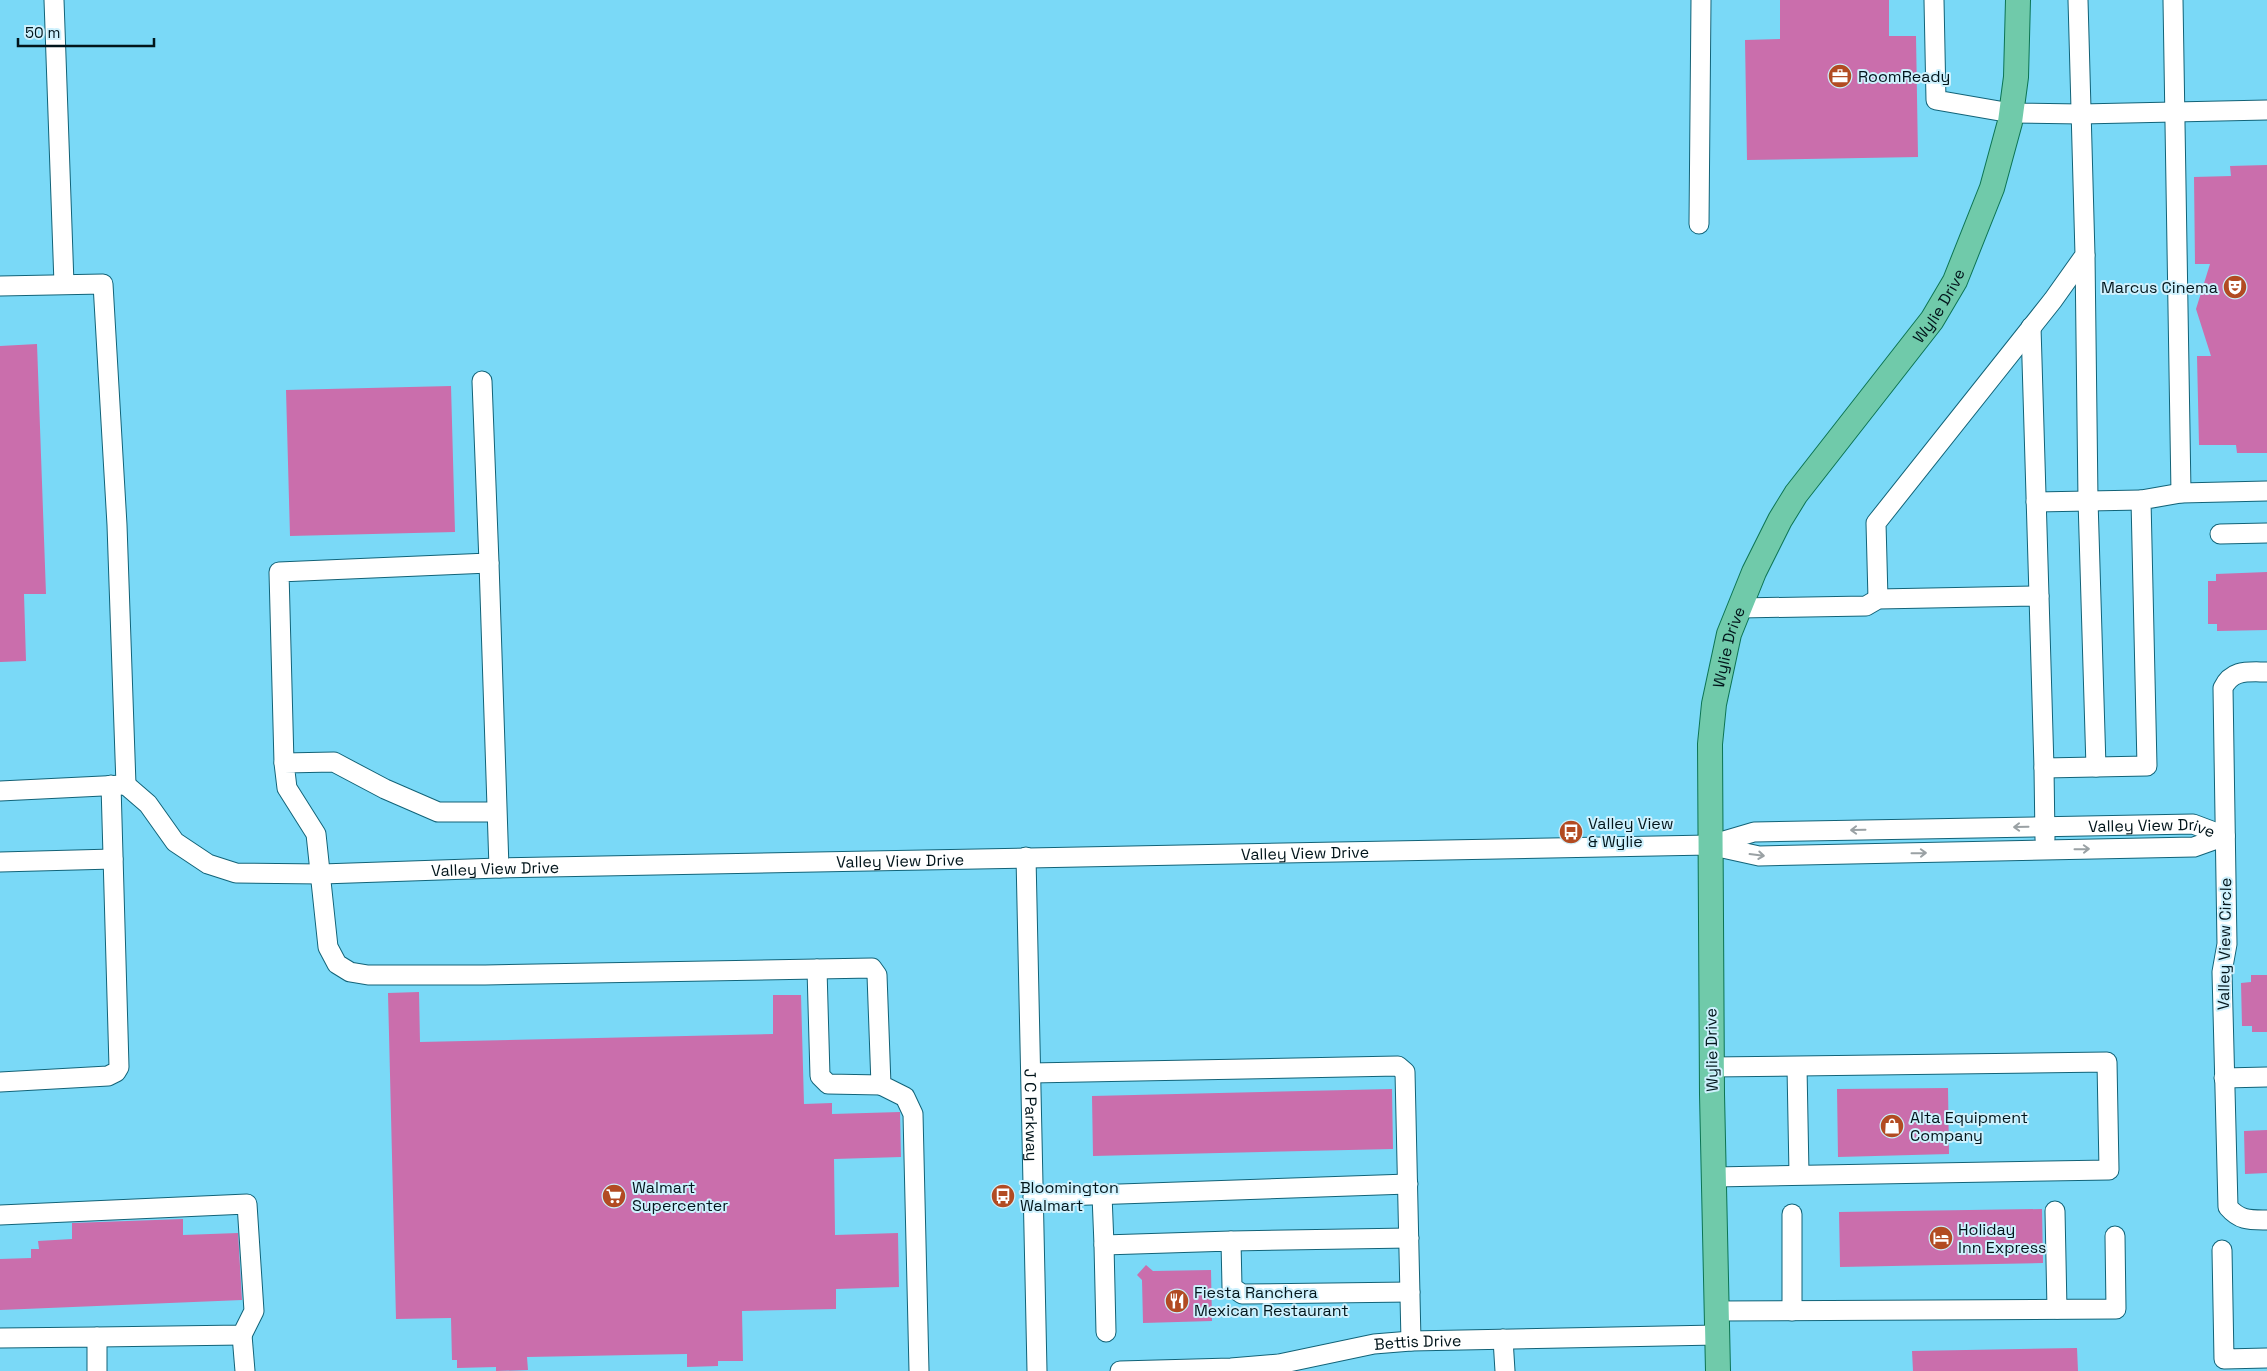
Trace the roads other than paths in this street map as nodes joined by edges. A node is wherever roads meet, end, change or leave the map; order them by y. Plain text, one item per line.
1 (54, 0) edge
2 (1701, 0) edge
3 (1934, 0) edge
4 (2018, 0) edge
5 (2078, 0) edge
6 (2173, 0) edge
7 (2267, 110) edge
8 (2174, 112) junction
9 (2011, 113) junction
10 (2081, 114) junction
11 (1698, 224) dead end
12 (2085, 255) junction
13 (64, 284) junction
14 (0, 286) edge
15 (2031, 327) junction
16 (482, 380) dead end
17 (2267, 491) edge
18 (2181, 493) junction
19 (2088, 500) junction
20 (2142, 500) junction
21 (2036, 502) junction
22 (2267, 533) edge
23 (2220, 534) dead end
24 (489, 563) junction
25 (2039, 596) junction
26 (1878, 599) junction
27 (1740, 608) junction
28 (2267, 672) edge
29 (284, 762) junction
30 (2096, 767) junction
31 (2044, 768) junction
32 (118, 785) junction
33 (0, 790) edge
34 (496, 812) junction
35 (2044, 826) junction
36 (2225, 836) junction
37 (1709, 845) junction
38 (2046, 850) junction
39 (1026, 858) junction
40 (113, 859) junction
41 (0, 862) edge
42 (499, 868) junction
43 (322, 874) junction
44 (817, 969) junction
45 (1797, 1066) junction
46 (1711, 1067) junction
47 (1031, 1072) junction
48 (2267, 1077) edge
49 (2224, 1078) junction
50 (0, 1082) edge
51 (881, 1085) junction
52 (1800, 1174) junction
53 (1714, 1177) junction
54 (1408, 1184) junction
55 (1102, 1195) junction
56 (1033, 1197) junction
57 (2055, 1211) dead end
58 (1792, 1214) dead end
59 (0, 1215) edge
60 (2267, 1220) edge
61 (2115, 1236) dead end
62 (1409, 1238) junction
63 (1231, 1241) junction
64 (1104, 1245) junction
65 (2222, 1250) dead end
66 (1410, 1292) junction
67 (2057, 1309) junction
68 (1717, 1311) junction
69 (1792, 1311) junction
70 (1106, 1332) dead end
71 (242, 1335) junction
72 (1717, 1335) junction
73 (97, 1337) junction
74 (0, 1338) edge
75 (1503, 1339) junction
76 (1412, 1341) junction
77 (2267, 1358) edge
78 (97, 1371) edge
79 (245, 1371) edge
80 (919, 1371) edge
81 (1038, 1371) edge
82 (1120, 1371) edge
83 (1505, 1371) edge
84 (1718, 1371) edge

1 - 13 street
2 - 11 street
3 - 9 street
4 - 9 main road, Wylie Drive
5 - 10 street
6 - 8 street
7 - 8 street
8 - 10 street
8 - 18 street
9 - 10 street
9 - 27 main road, Wylie Drive
10 - 12 street
12 - 15 street
12 - 19 street
13 - 14 street
13 - 32 street
15 - 21 street
15 - 26 street
16 - 24 street
17 - 18 street
18 - 20 street
19 - 20 street
19 - 21 street
19 - 30 street
20 - 30 street
21 - 25 street
22 - 23 street
24 - 29 street
24 - 34 street
25 - 26 street
25 - 31 street
26 - 27 street
27 - 37 main road, Wylie Drive
28 - 36 street, Valley View Circle
29 - 34 street
29 - 43 street
30 - 31 street
31 - 35 street
32 - 33 street
32 - 40 street
32 - 43 street, Valley View Drive
34 - 42 street
35 - 36 street, Valley View Drive
35 -> 37 street, Valley View Drive
35 - 38 street
38 -> 36 street, Valley View Drive
36 - 49 street, Valley View Circle
37 -> 38 street, Valley View Drive
37 - 39 street, Valley View Drive
37 - 46 main road, Wylie Drive
39 - 42 street, Valley View Drive
39 - 47 street, J C Parkway
40 - 41 street
40 - 50 street
42 - 43 street, Valley View Drive
43 - 44 street
44 - 51 street
44 - 51 street
45 - 46 street
45 - 52 street
45 - 52 street
46 - 53 main road, Wylie Drive
47 - 54 street
47 - 56 street, J C Parkway
48 - 49 street
49 - 60 street, Valley View Circle
51 - 80 street
52 - 53 street
53 - 68 main road, Wylie Drive
54 - 55 street
54 - 62 street
55 - 56 street
55 - 64 street
56 - 81 street, J C Parkway
57 - 67 street
58 - 69 street
59 - 71 street
61 - 67 street
62 - 63 street
62 - 66 street
63 - 64 street
63 - 66 street
64 - 70 street
65 - 77 street
66 - 76 street
67 - 69 street
68 - 69 street
68 - 72 main road, Wylie Drive
71 - 73 street
71 - 79 street
72 - 75 street, Bettis Drive
72 - 84 main road, Wylie Drive
73 - 74 street
73 - 78 street
75 - 76 street, Bettis Drive
75 - 83 street
76 - 82 street, Bettis Drive

